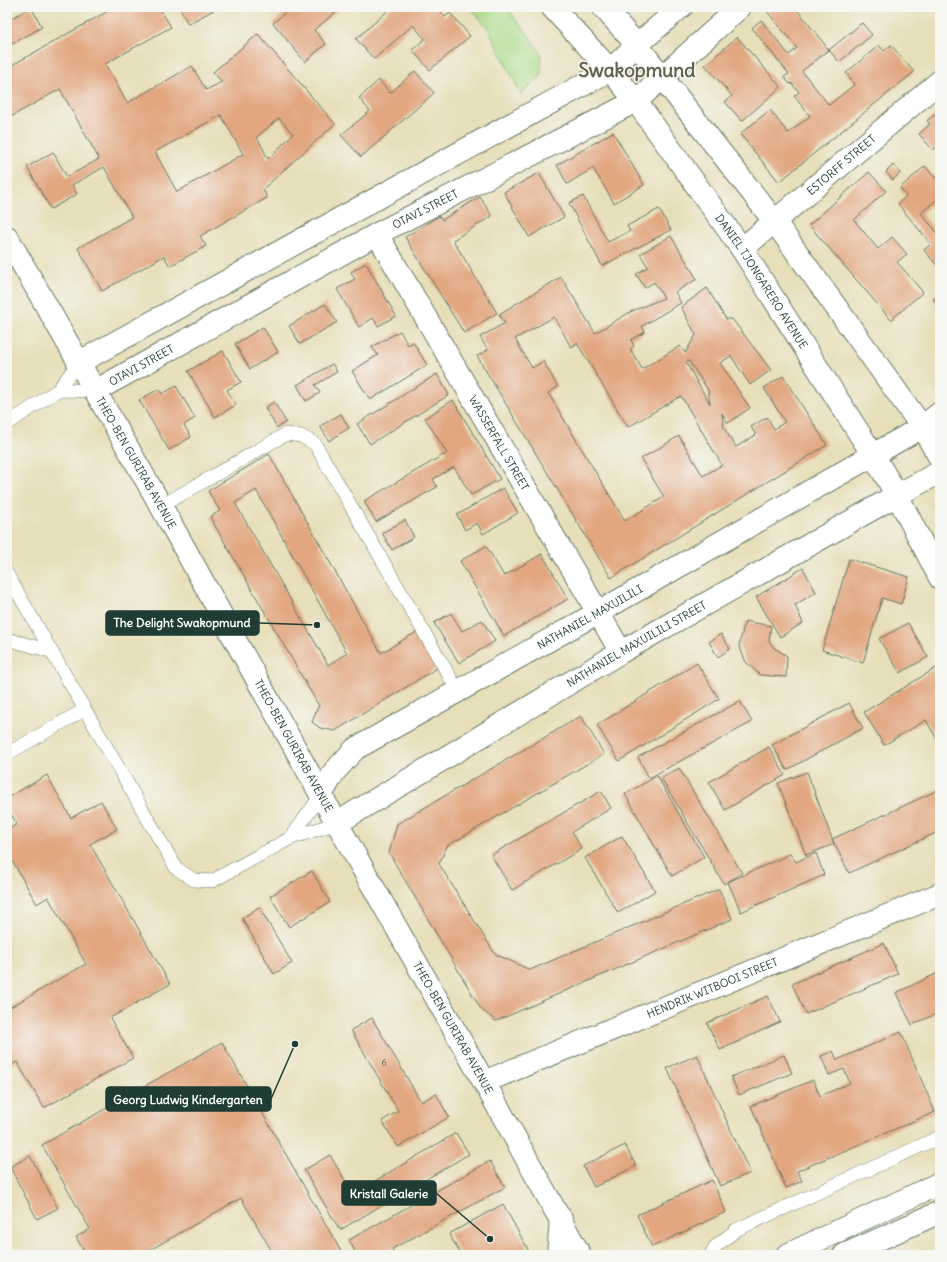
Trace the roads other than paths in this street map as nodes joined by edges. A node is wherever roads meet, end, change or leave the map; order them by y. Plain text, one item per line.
1 (552, 7) edge
2 (603, 7) edge
3 (681, 7) edge
4 (740, 7) edge
5 (637, 45) junction
6 (610, 70) junction
7 (662, 77) junction
8 (940, 81) edge
9 (636, 101) junction
10 (775, 222) junction
11 (377, 234) junction
12 (7, 237) edge
13 (742, 250) junction
14 (78, 363) junction
15 (58, 390) junction
16 (95, 391) junction
17 (940, 413) edge
18 (7, 424) edge
19 (922, 427) junction
20 (873, 455) junction
21 (940, 458) edge
22 (940, 472) edge
23 (897, 495) junction
24 (161, 506) junction
25 (7, 574) edge
26 (940, 578) edge
27 (599, 612) junction
28 (7, 639) edge
29 (50, 651) junction
30 (622, 652) junction
31 (458, 691) junction
32 (84, 710) junction
33 (7, 754) edge
34 (321, 795) junction
35 (337, 823) junction
36 (291, 838) junction
37 (940, 894) edge
38 (484, 1082) junction
39 (940, 1137) edge
40 (940, 1183) edge
41 (940, 1212) edge
42 (561, 1218) junction
43 (558, 1255) edge
44 (580, 1255) edge
45 (711, 1255) edge
46 (787, 1255) edge
47 (844, 1255) edge

1 - 6 street, DANIEL TJONGARERO AVENUE
2 - 5 street
3 - 5 street
4 - 7 street, OTAVI STREET
5 - 6 street
5 - 7 street
6 - 9 street, DANIEL TJONGARERO AVENUE
6 - 14 street
7 - 9 street, OTAVI STREET
7 - 10 street
8 - 10 street, ESTORFF STREET
9 - 11 street, OTAVI STREET
9 - 13 street, DANIEL TJONGARERO AVENUE
10 - 13 street, ESTORFF STREET
10 - 19 street
11 - 16 street, OTAVI STREET
11 - 27 street, WASSERFALL STREET
12 - 14 street, THEO-BEN GURIRAB AVENUE
13 - 20 street, DANIEL TJONGARERO AVENUE
14 - 15 lane
14 - 16 street, THEO-BEN GURIRAB AVENUE
15 - 16 lane
15 - 18 lane
16 - 24 street, THEO-BEN GURIRAB AVENUE
17 - 19 street
19 - 20 street
19 - 21 street
20 - 23 street, DANIEL TJONGARERO AVENUE
20 - 27 street, NATHANIEL MAXUILILI
22 - 23 street, NATHANIEL MAXUILILI STREET
23 - 26 street, DANIEL TJONGARERO AVENUE
23 - 30 street, NATHANIEL MAXUILILI STREET
24 - 31 lane
24 - 34 street, THEO-BEN GURIRAB AVENUE
25 - 29 lane
27 - 30 street, WASSERFALL STREET
27 - 31 street, NATHANIEL MAXUILILI
28 - 29 lane
29 - 32 lane
30 - 35 street, NATHANIEL MAXUILILI STREET
31 - 34 street, NATHANIEL MAXUILILI
32 - 33 lane
32 - 36 lane
34 - 35 street, THEO-BEN GURIRAB AVENUE
34 - 36 lane
35 - 36 lane
35 - 38 street, THEO-BEN GURIRAB AVENUE
37 - 38 street, HENDRIK WITBOOI STREET
38 - 42 street, THEO-BEN GURIRAB AVENUE
39 - 45 lane
40 - 46 street
41 - 47 street
42 - 43 street
42 - 44 street, THEO-BEN GURIRAB AVENUE

